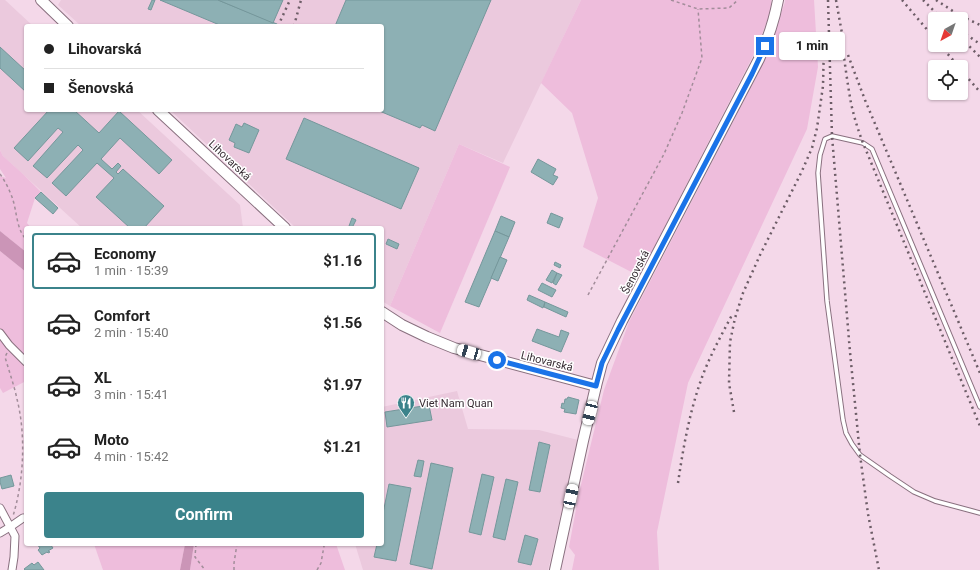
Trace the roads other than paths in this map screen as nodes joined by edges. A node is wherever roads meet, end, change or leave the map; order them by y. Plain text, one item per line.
1 (40, 0) edge
2 (778, 0) edge
3 (66, 24) edge
4 (160, 112) edge
5 (283, 226) edge
6 (384, 313) edge
7 (0, 334) edge
8 (24, 360) edge
9 (596, 386) junction
10 (980, 407) edge
11 (0, 508) edge
12 (980, 513) edge
13 (23, 518) dead end
14 (10, 527) junction
15 (0, 533) edge
16 (12, 570) edge
17 (555, 570) edge

1 - 3 street
2 - 9 street, Šenovská
4 - 5 street, Lihovarská
6 - 9 street, Lihovarská
7 - 8 street
9 - 17 street, Šenovská
10 - 12 lane
11 - 14 street
13 - 14 street
14 - 15 street
14 - 16 street

